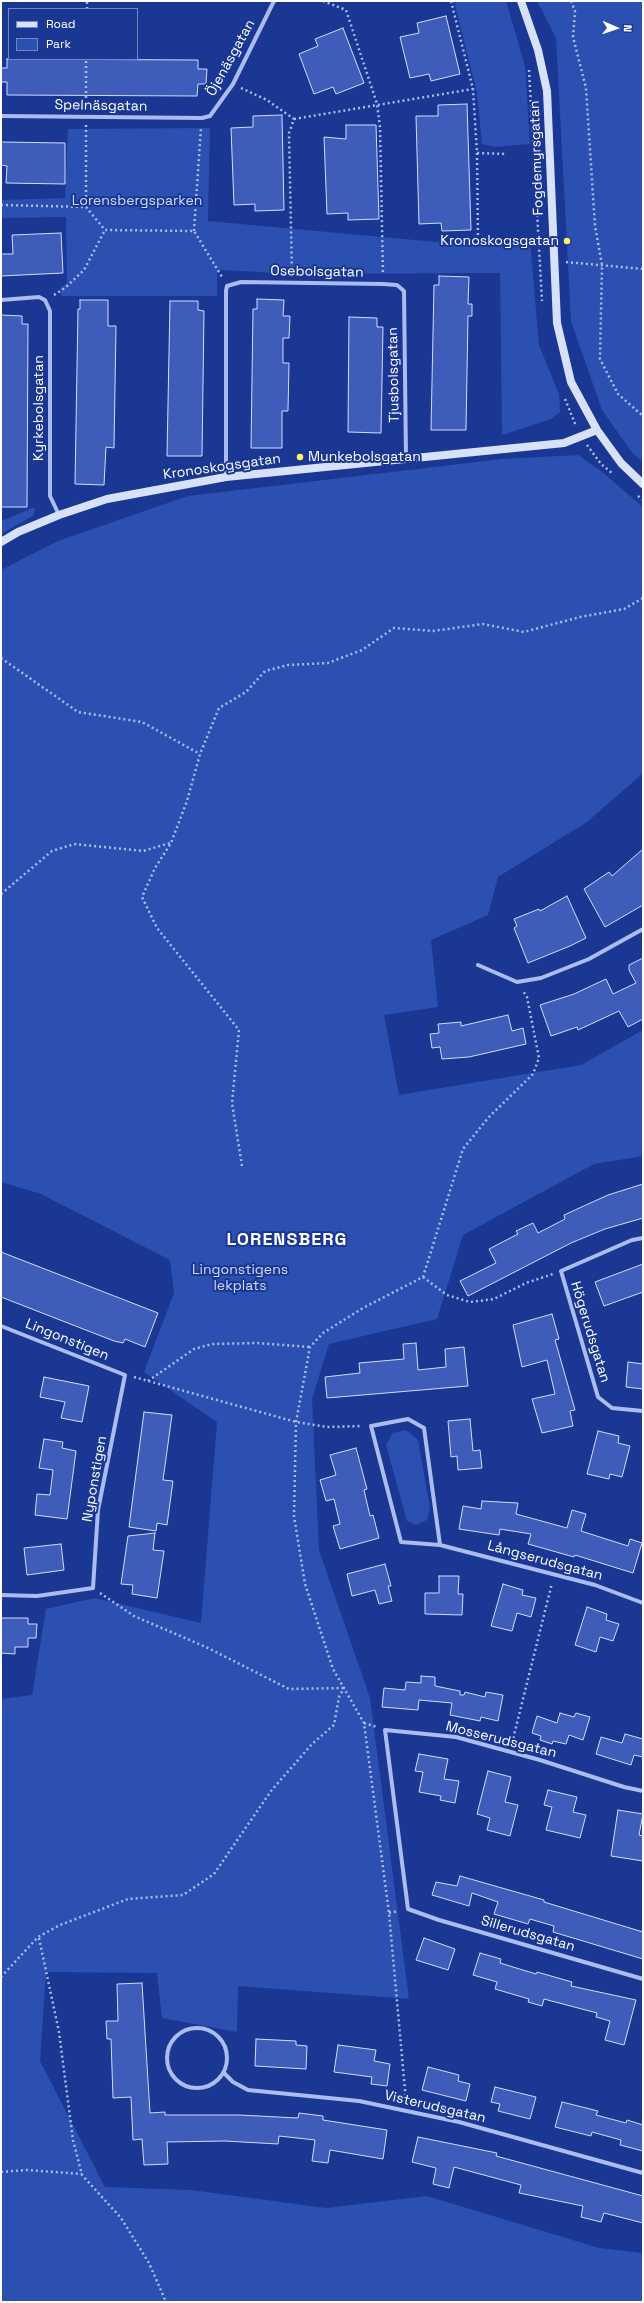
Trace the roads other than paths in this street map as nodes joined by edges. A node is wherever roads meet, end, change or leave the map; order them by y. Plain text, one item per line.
1 (274, 1) edge
2 (522, 1) edge
3 (1, 116) edge
4 (202, 118) joint
5 (404, 291) joint
6 (1, 300) edge
7 (597, 430) junction
8 (406, 458) junction
9 (226, 477) junction
10 (643, 484) edge
11 (59, 515) junction
12 (1, 542) edge
13 (643, 929) edge
14 (478, 965) dead end
15 (643, 1238) edge
16 (1, 1326) edge
17 (125, 1375) joint
18 (643, 1412) edge
19 (440, 1545) junction
20 (1, 1595) edge
21 (643, 1603) edge
22 (643, 1791) edge
23 (408, 1909) joint
24 (643, 1979) edge
25 (224, 2072) junction
26 (643, 2174) edge

1 - 4 street, Öjenäsgatan
2 - 7 street, Fogdemyrsgatan
3 - 4 street, Spelnäsgatan
5 - 8 street, Tjusbolsgatan
5 - 9 street, Osebolsgatan
6 - 11 street, Kyrkebolsgatan
7 - 8 street, Kronoskogsgatan
7 - 10 street, Fogdemyrsgatan
8 - 9 street, Kronoskogsgatan
9 - 11 street, Kronoskogsgatan
11 - 12 street, Kronoskogsgatan
13 - 14 street
15 - 18 street, Högerudsgatan
16 - 17 street, Lingonstigen
17 - 20 street, Nyponstigen
19 - 19 street, Långserudsgatan
19 - 21 street, Långserudsgatan
22 - 23 street, Mosserudsgatan
23 - 24 street, Sillerudsgatan
25 - 25 street
25 - 26 street, Visterudsgatan

